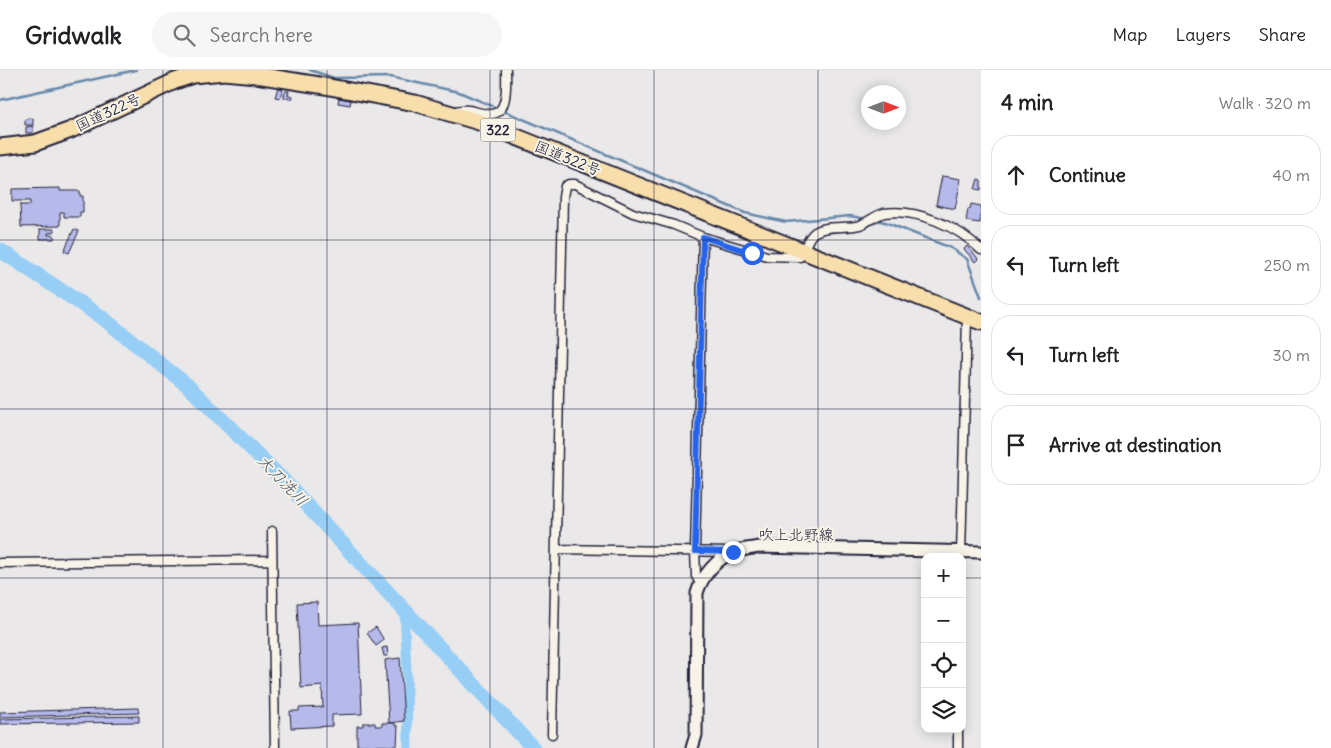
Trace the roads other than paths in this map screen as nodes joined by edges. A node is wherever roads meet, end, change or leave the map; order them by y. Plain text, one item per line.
1 (506, 70) edge
2 (451, 112) junction
3 (0, 147) edge
4 (703, 237) junction
5 (981, 250) edge
6 (805, 252) junction
7 (967, 317) junction
8 (981, 322) edge
9 (272, 531) dead end
10 (556, 549) junction
11 (695, 551) junction
12 (733, 552) junction
13 (981, 552) edge
14 (932, 553) edge
15 (961, 553) edge
16 (966, 554) edge
17 (272, 560) junction
18 (0, 563) edge
19 (700, 583) junction
20 (958, 733) edge
21 (552, 734) dead end
22 (275, 748) edge
23 (692, 748) edge
24 (958, 748) edge

1 - 2 street
2 - 3 highway, 国道322号 / 322
2 - 6 highway, 国道322号 / 322
4 - 6 street
4 - 10 street
4 - 11 street
5 - 6 street
6 - 7 highway, 国道322号 / 322
7 - 8 highway, 国道322号 / 322
7 - 15 street
9 - 17 street
10 - 11 street
10 - 21 street
11 - 12 street
11 - 19 street
12 - 14 main road, 吹上北野線
12 - 19 main road, 吹上北野線
13 - 16 main road, 吹上北野線
17 - 18 street
17 - 22 street
19 - 23 main road
20 - 24 street

